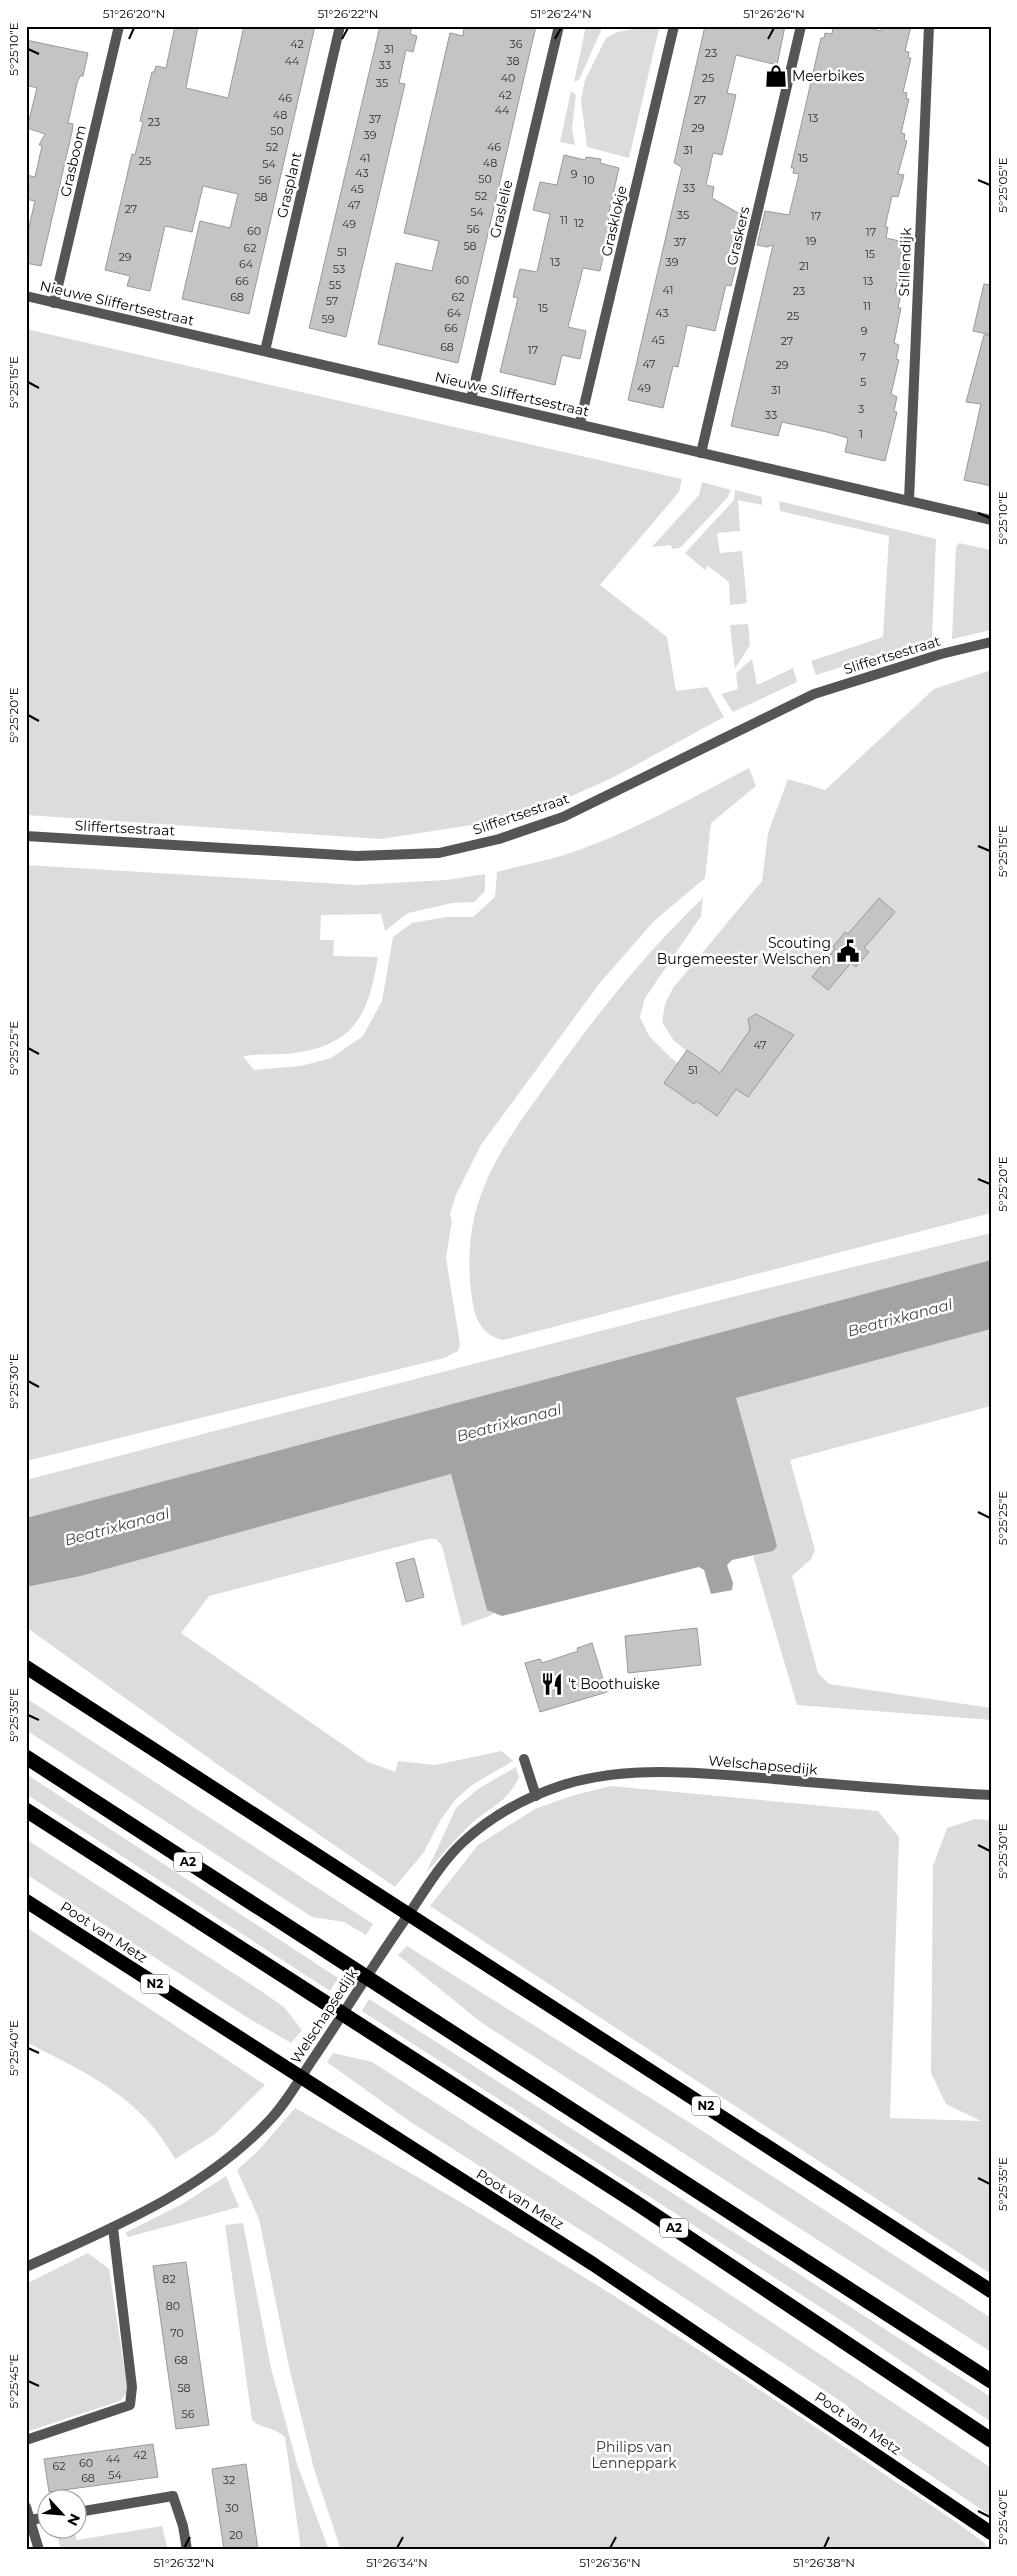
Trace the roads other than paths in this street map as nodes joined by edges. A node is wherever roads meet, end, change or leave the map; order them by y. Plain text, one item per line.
1 (119, 26) edge
2 (340, 26) edge
3 (559, 26) edge
4 (674, 26) edge
5 (801, 26) edge
6 (929, 26) edge
7 (26, 296) edge
8 (54, 303) junction
9 (265, 351) junction
10 (471, 399) junction
11 (580, 423) junction
12 (701, 453) junction
13 (909, 500) junction
14 (991, 520) edge
15 (991, 642) edge
16 (26, 836) edge
17 (26, 1667) edge
18 (26, 1757) edge
19 (524, 1759) dead end
20 (991, 1795) edge
21 (536, 1796) junction
22 (26, 1810) edge
23 (26, 1901) edge
24 (113, 2228) junction
25 (26, 2267) edge
26 (991, 2291) edge
27 (991, 2381) edge
28 (26, 2440) edge
29 (991, 2440) edge
30 (26, 2507) edge
31 (88, 2510) edge
32 (38, 2519) edge
33 (30, 2520) junction
34 (991, 2533) edge
35 (39, 2550) edge
36 (187, 2550) edge

1 - 8 street, Grasboom
2 - 9 street, Grasplant
3 - 10 street, Graslelie
4 - 11 street, Grasklokje
5 - 12 street, Graskers
6 - 13 street, Stillendijk
7 - 8 street, Nieuwe Sliffertsestraat
8 - 9 street, Nieuwe Sliffertsestraat
9 - 10 street, Nieuwe Sliffertsestraat
10 - 11 street, Nieuwe Sliffertsestraat
11 - 12 street, Nieuwe Sliffertsestraat
12 - 13 street, Nieuwe Sliffertsestraat
13 - 14 street, Nieuwe Sliffertsestraat
15 - 16 street, Sliffertsestraat
17 - 26 highway, N2
18 - 27 highway, A2
19 - 21 street
20 - 21 street, Welschapsedijk
21 - 24 street, Welschapsedijk
22 - 29 highway, A2
23 - 34 highway, Poot van Metz / N2
24 - 25 street, Welschapsedijk
24 - 28 street
30 - 33 street
31 - 36 street
32 - 33 street
33 - 35 street

